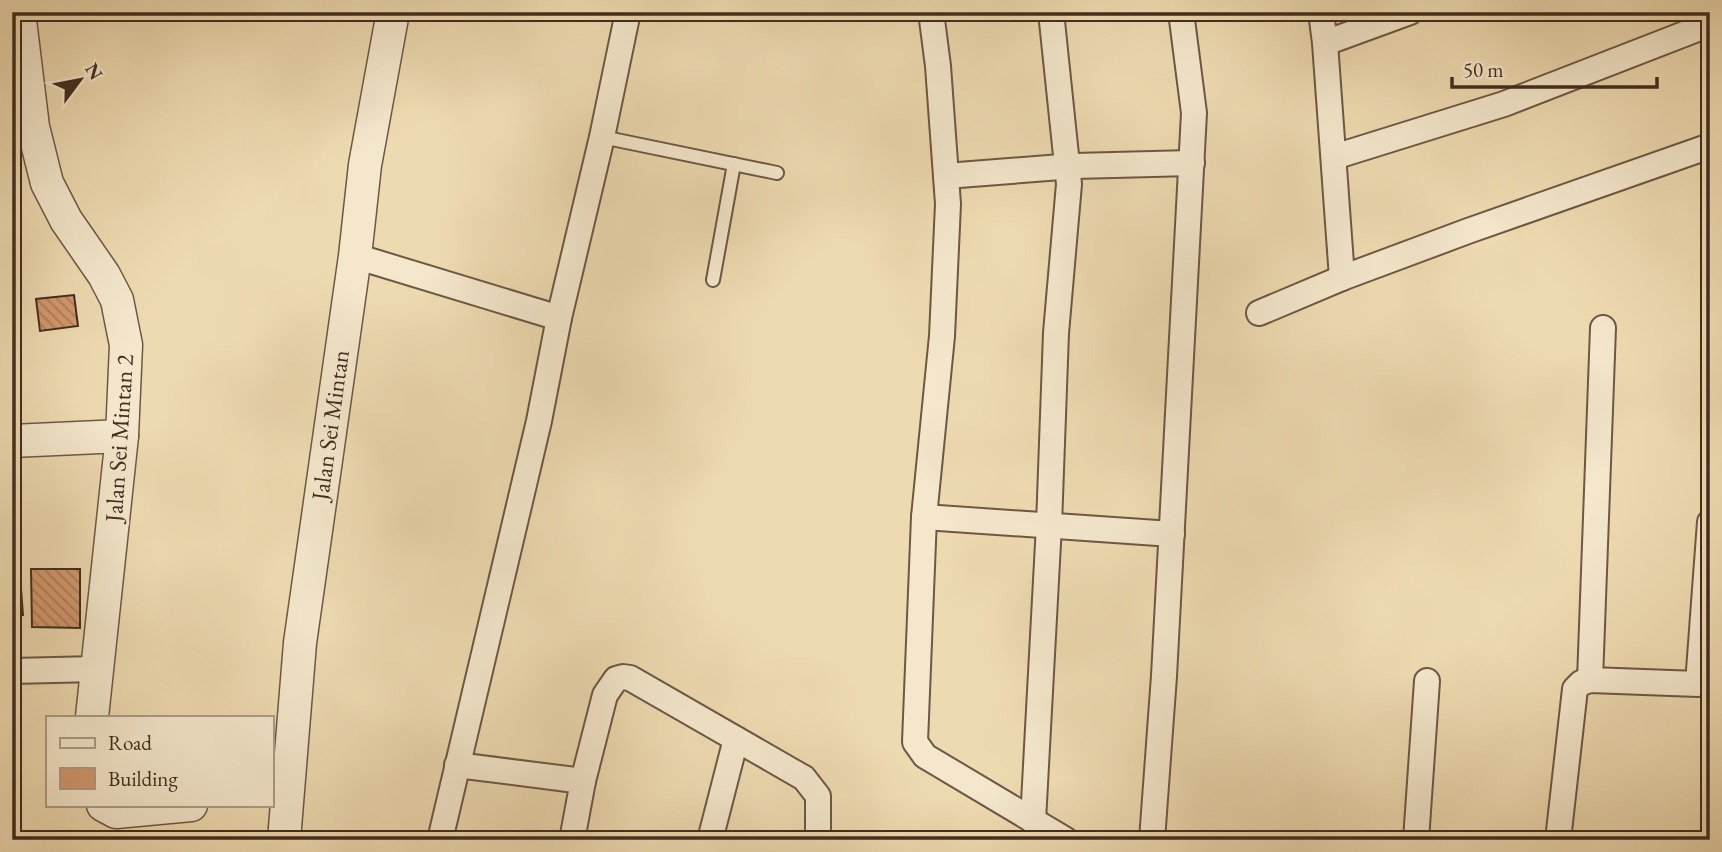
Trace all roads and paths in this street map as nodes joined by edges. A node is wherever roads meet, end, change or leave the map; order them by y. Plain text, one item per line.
1 (19, 12) edge
2 (393, 12) edge
3 (628, 12) edge
4 (931, 12) edge
5 (1051, 12) edge
6 (1181, 12) edge
7 (1321, 12) edge
8 (1410, 12) edge
9 (1710, 24) edge
10 (1325, 43) junction
11 (602, 137) junction
12 (1710, 146) edge
13 (1334, 157) junction
14 (1192, 163) junction
15 (734, 164) junction
16 (1067, 167) junction
17 (777, 173) dead end
18 (946, 176) junction
19 (355, 256) junction
20 (1342, 278) junction
21 (713, 280) dead end
22 (1259, 313) dead end
23 (559, 318) junction
24 (1603, 328) dead end
25 (122, 436) junction
26 (12, 441) edge
27 (925, 517) junction
28 (1710, 522) edge
29 (1049, 525) junction
30 (1171, 534) junction
31 (97, 668) junction
32 (12, 671) edge
33 (1590, 680) junction
34 (1427, 681) dead end
35 (92, 716) edge
36 (736, 739) junction
37 (457, 765) junction
38 (583, 781) junction
39 (105, 806) edge
40 (180, 806) edge
41 (276, 806) edge
42 (1033, 821) junction
43 (284, 840) edge
44 (440, 840) edge
45 (572, 840) edge
46 (710, 840) edge
47 (818, 840) edge
48 (1066, 840) edge
49 (1152, 840) edge
50 (1416, 840) edge
51 (1558, 840) edge

1 - 25 street, Jalan Sei Mintan 2
2 - 19 street, Jalan Sei Mintan
3 - 11 street
4 - 18 street
5 - 16 street
6 - 14 street
7 - 10 street
8 - 10 street
9 - 13 street
10 - 13 street
11 - 15 lane
11 - 23 street
12 - 20 street
13 - 20 street
14 - 16 street
14 - 30 street
15 - 17 lane
15 - 21 lane
16 - 18 street
16 - 29 street
18 - 27 street
19 - 23 street
19 - 41 street, Jalan Sei Mintan
20 - 22 street
23 - 37 street
24 - 33 street
25 - 26 street
25 - 31 street, Jalan Sei Mintan 2
27 - 29 street
27 - 42 street
28 - 33 street
29 - 30 street
29 - 42 street
30 - 49 street
31 - 32 street
31 - 35 street, Jalan Sei Mintan 2
33 - 51 street
34 - 50 street
36 - 38 street
36 - 46 street
36 - 47 street
37 - 38 street
37 - 44 street
38 - 45 street
39 - 40 street
41 - 43 street, Jalan Sei Mintan
42 - 48 street

